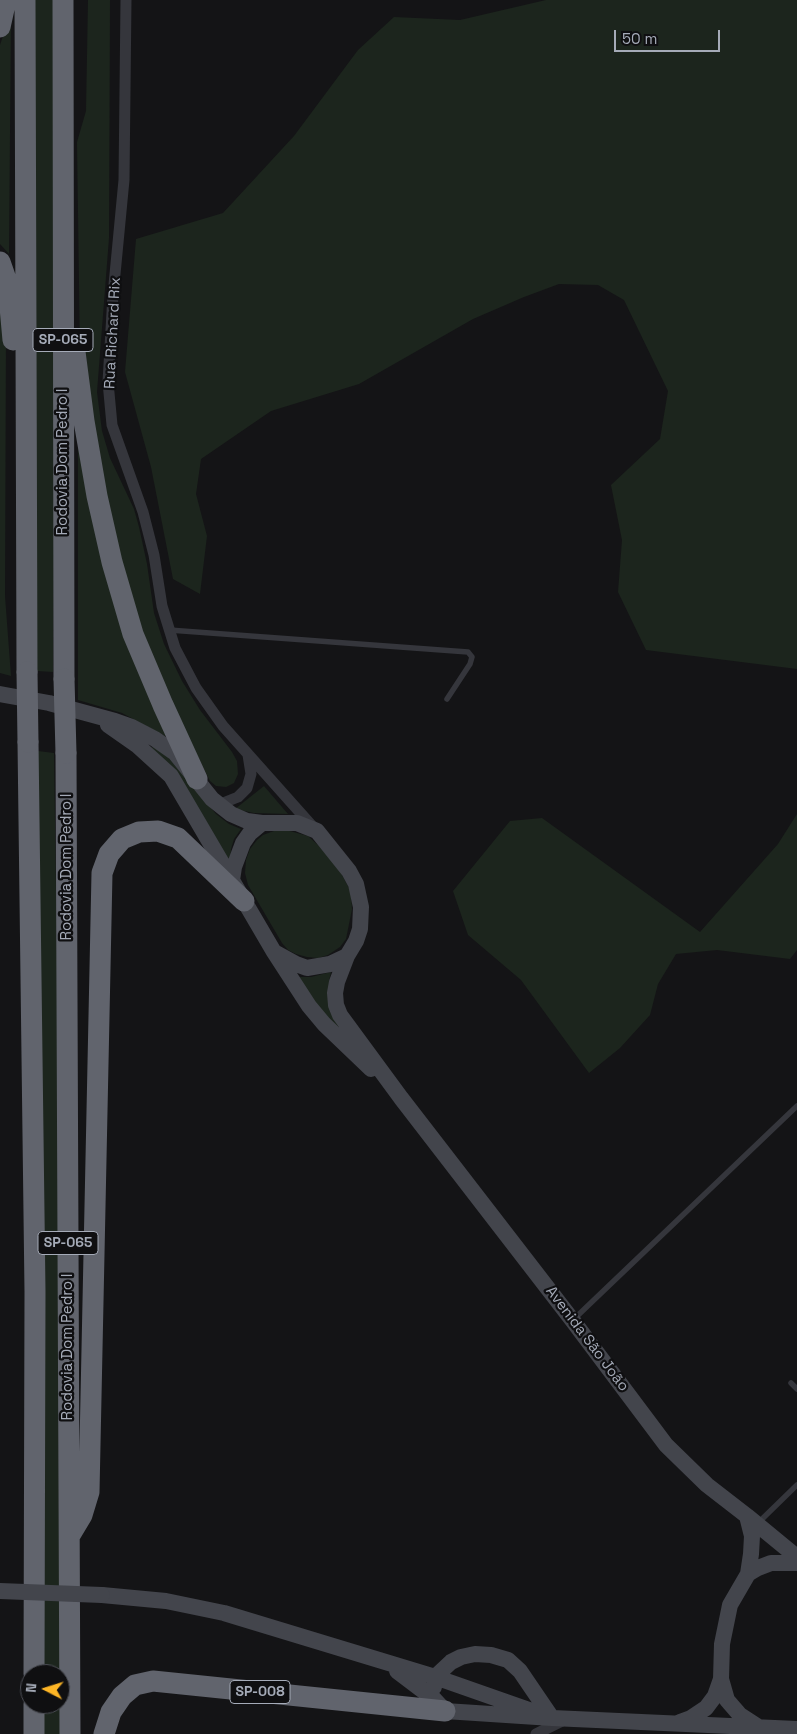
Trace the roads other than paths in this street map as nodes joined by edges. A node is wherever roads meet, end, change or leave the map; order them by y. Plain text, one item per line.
1 (6, 0) edge
2 (25, 0) edge
3 (63, 0) edge
4 (126, 0) edge
5 (0, 27) edge
6 (62, 211) junction
7 (0, 262) edge
8 (27, 598) junction
9 (169, 630) junction
10 (0, 684) edge
11 (0, 694) edge
12 (446, 699) dead end
13 (49, 702) junction
14 (84, 712) junction
15 (248, 754) junction
16 (197, 779) junction
17 (218, 804) junction
18 (262, 823) junction
19 (317, 831) junction
20 (232, 880) junction
21 (244, 901) junction
22 (274, 952) junction
23 (346, 956) junction
24 (401, 1098) junction
25 (797, 1106) edge
26 (573, 1321) junction
27 (790, 1383) dead end
28 (797, 1389) edge
29 (797, 1486) edge
30 (752, 1520) junction
31 (69, 1538) junction
32 (797, 1557) edge
33 (797, 1563) edge
34 (748, 1574) junction
35 (0, 1591) edge
36 (380, 1660) junction
37 (34, 1664) edge
38 (435, 1677) junction
39 (721, 1679) junction
40 (440, 1705) junction
41 (34, 1714) edge
42 (560, 1718) junction
43 (673, 1724) junction
44 (760, 1728) junction
45 (797, 1729) edge
46 (34, 1734) edge
47 (70, 1734) edge
48 (104, 1734) edge
49 (536, 1734) edge

1 - 5 highway
2 - 8 highway, SP-065
3 - 6 highway, Rodovia Dom Pedro I / SP-065
4 - 9 street, Rua Richard Rix
6 - 16 highway
6 - 31 highway, Rodovia Dom Pedro I / SP-065, bridge
7 - 8 highway
8 - 37 highway, SP-065, bridge
9 - 12 lane
9 - 15 street, Rua Richard Rix
10 - 13 main road
11 - 13 main road
13 - 14 main road
14 - 16 main road
14 - 20 main road
15 - 17 street
15 - 19 street, Rua Richard Rix
16 - 17 main road
17 - 18 main road
18 - 19 main road
18 - 20 main road
19 - 23 main road
20 - 21 main road
21 - 22 main road
21 - 31 highway
22 - 23 main road
22 - 24 main road
23 - 24 main road
24 - 26 main road, Avenida São João
25 - 26 lane
26 - 30 main road, Avenida São João
27 - 28 lane
29 - 30 lane
30 - 32 main road, Avenida São João
30 - 34 main road
31 - 47 highway, Rodovia Dom Pedro I / SP-065
33 - 34 main road
34 - 39 main road, SP-008
35 - 36 main road, SP-008, bridge
36 - 38 main road, SP-008
36 - 40 main road
38 - 40 main road
38 - 42 main road, SP-008
38 - 42 main road
39 - 43 main road, SP-008
39 - 44 main road, SP-008
40 - 42 main road, SP-008
40 - 48 highway, SP-008
41 - 46 highway
42 - 43 main road, SP-008
42 - 49 street
43 - 44 main road, SP-008
44 - 45 main road, SP-008

